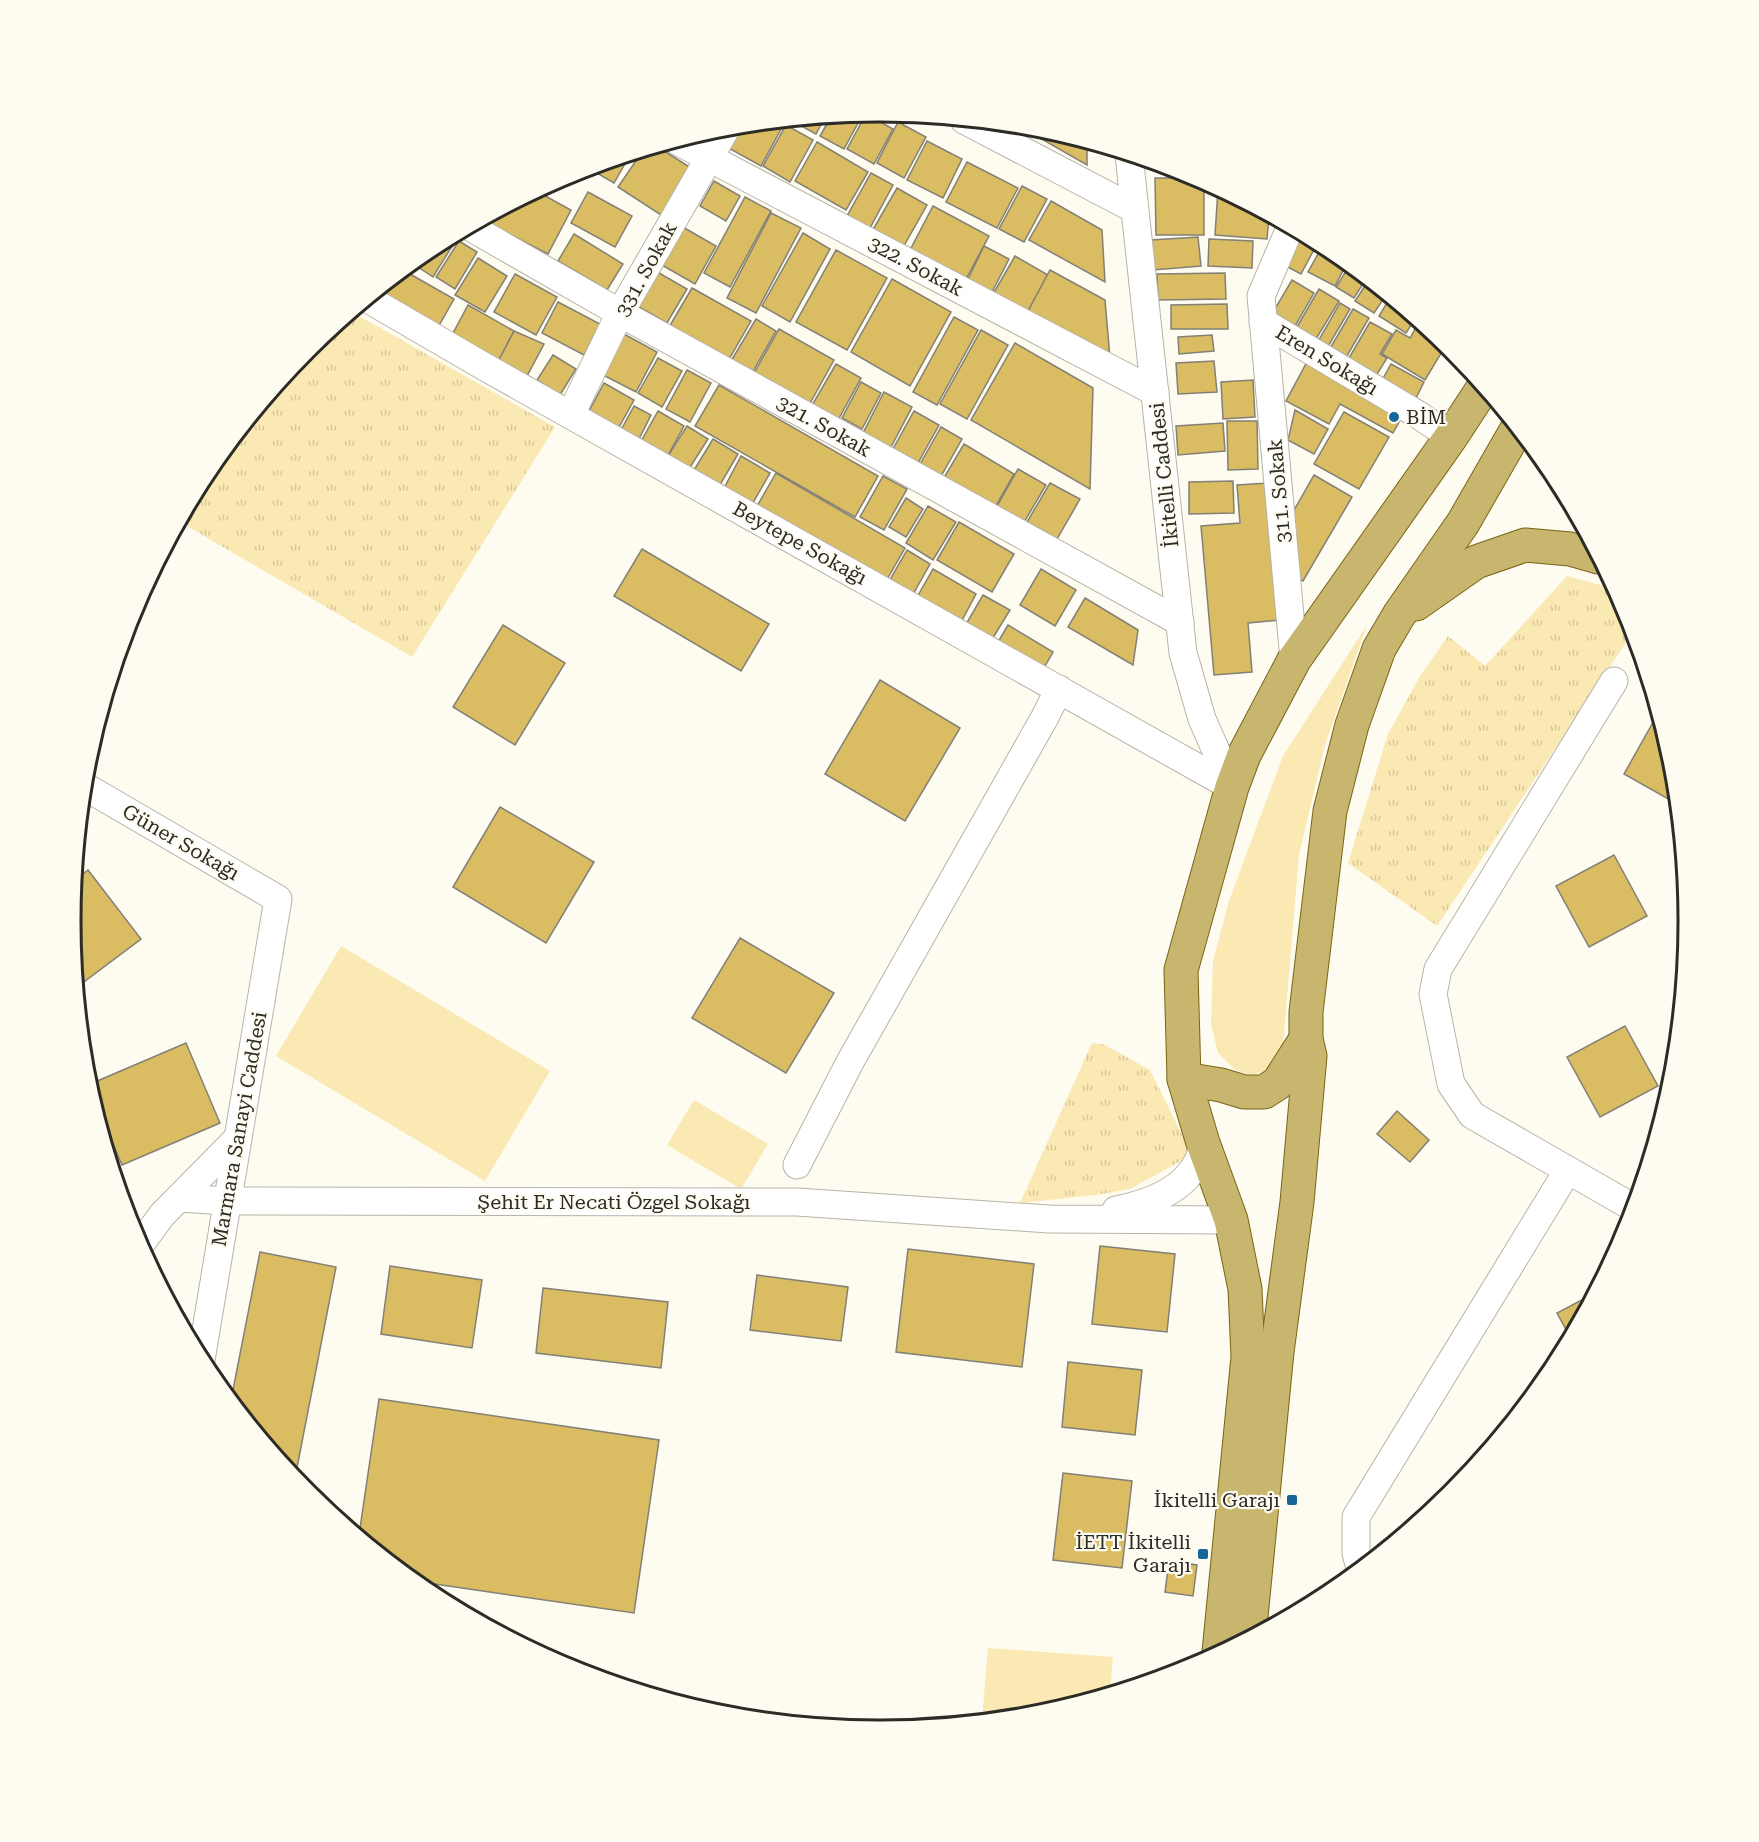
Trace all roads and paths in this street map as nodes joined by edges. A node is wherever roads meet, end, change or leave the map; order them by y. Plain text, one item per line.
1 (981, 129) edge
2 (720, 139) edge
3 (688, 147) edge
4 (709, 158) junction
5 (1130, 163) edge
6 (1134, 209) junction
7 (477, 231) edge
8 (1287, 234) edge
9 (375, 303) edge
10 (620, 313) junction
11 (1263, 322) junction
12 (1155, 392) junction
13 (1479, 394) edge
14 (571, 414) junction
15 (1513, 435) edge
16 (1451, 437) junction
17 (1589, 554) edge
18 (1399, 615) junction
19 (1180, 622) junction
20 (1294, 660) junction
21 (1614, 681) dead end
22 (1059, 689) junction
23 (1232, 787) junction
24 (92, 791) edge
25 (278, 899) joint
26 (1306, 1039) junction
27 (1184, 1080) junction
28 (237, 1139) junction
29 (1203, 1143) junction
30 (796, 1165) dead end
31 (1568, 1170) junction
32 (179, 1198) junction
33 (227, 1201) junction
34 (1626, 1203) edge
35 (1049, 1219) junction
36 (1231, 1220) junction
37 (146, 1236) edge
38 (203, 1345) edge
39 (1358, 1560) edge
40 (1250, 1628) edge
41 (1220, 1643) edge

1 - 6 street
2 - 4 street, 331. Sokak
3 - 4 street, 322. Sokak
4 - 10 street, 331. Sokak
4 - 12 street, 322. Sokak
5 - 6 street, İkitelli Caddesi
6 - 12 street, İkitelli Caddesi
7 - 10 street, 321. Sokak
8 - 11 street, 311. Sokak
9 - 14 street, Beytepe Sokağı
10 - 14 street, 331. Sokak
10 - 19 street, 321. Sokak
11 - 16 street, Eren Sokağı
11 - 20 street, 311. Sokak
12 - 19 street, İkitelli Caddesi
13 - 16 main road
14 - 22 street, Beytepe Sokağı
15 - 18 main road
16 - 20 main road
17 - 18 main road
18 - 26 main road
19 - 23 street, İkitelli Caddesi
20 - 23 main road
21 - 31 street
22 - 23 street, Beytepe Sokağı
22 - 30 street
23 - 27 main road
24 - 25 street, Güner Sokağı
25 - 28 street, Marmara Sanayi Caddesi
26 - 27 main road
26 - 40 main road
27 - 29 main road
28 - 32 street
28 - 33 street, Marmara Sanayi Caddesi
29 - 35 street
29 - 36 main road
31 - 34 street
31 - 39 street
32 - 33 street, Şehit Er Necati Özgel Sokağı
32 - 37 street
33 - 35 street, Şehit Er Necati Özgel Sokağı
33 - 38 street, Marmara Sanayi Caddesi
35 - 36 street
36 - 41 main road

